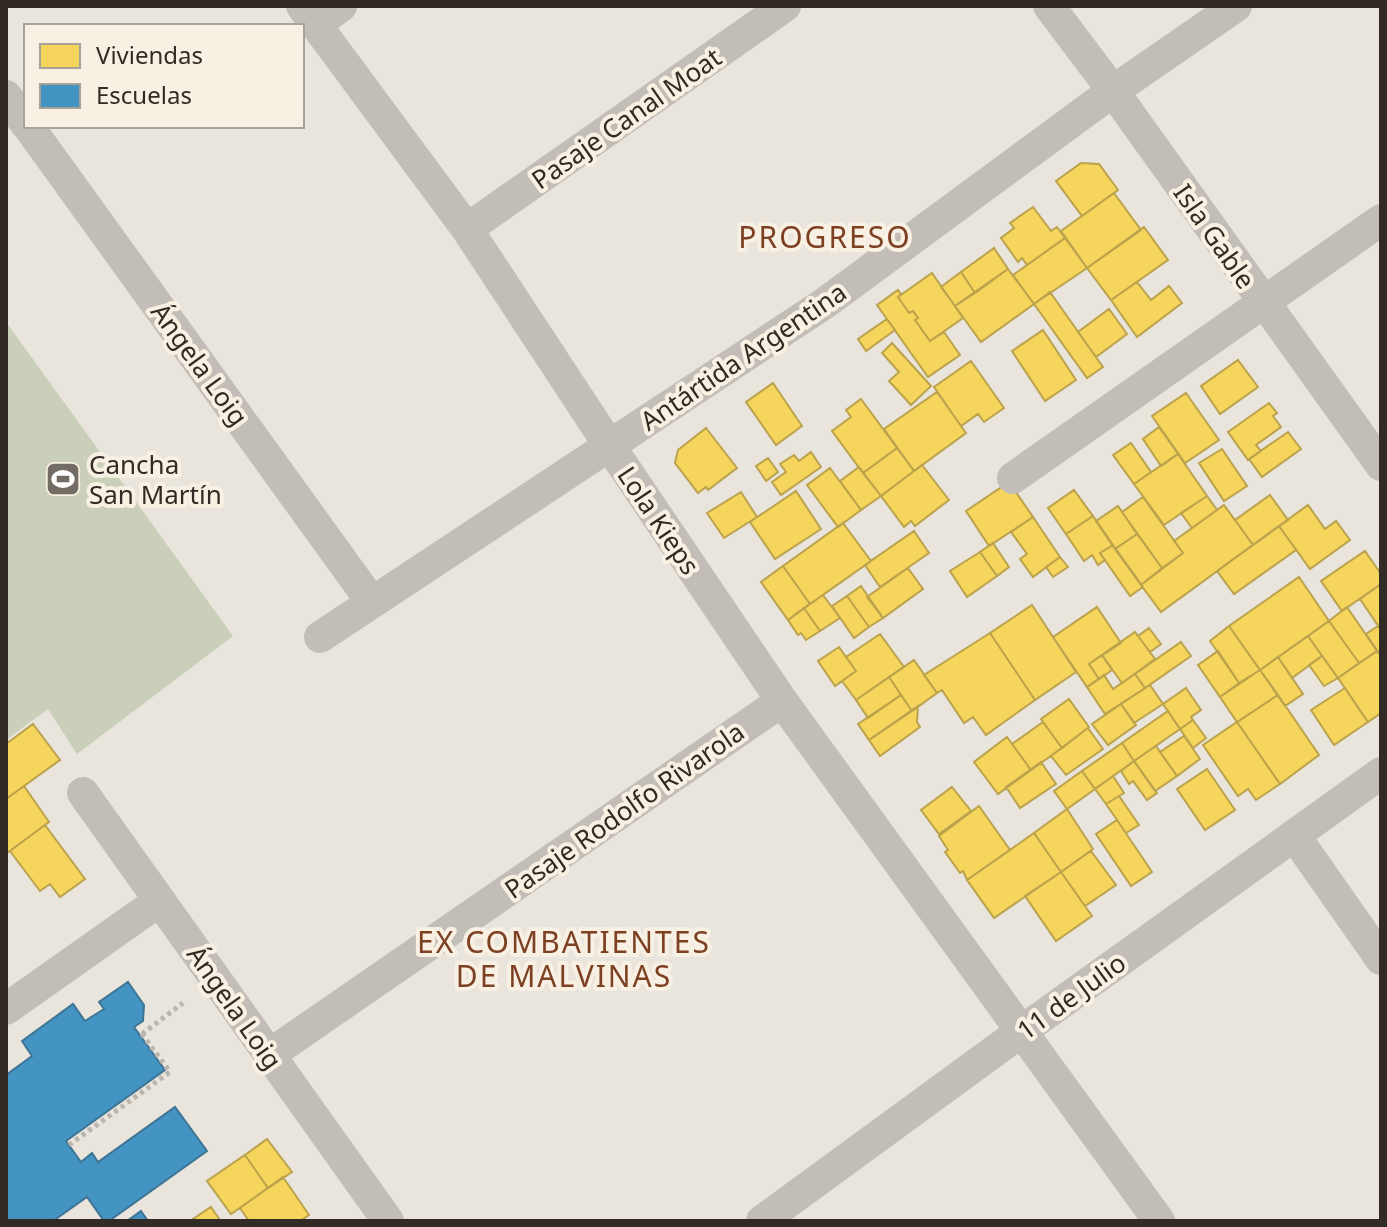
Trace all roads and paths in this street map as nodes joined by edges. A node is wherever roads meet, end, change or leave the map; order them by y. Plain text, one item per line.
1 (785, 6) edge
2 (1049, 6) edge
3 (1236, 6) edge
4 (319, 12) edge
5 (1113, 91) junction
6 (6, 96) edge
7 (24, 121) edge
8 (29, 128) edge
9 (1381, 220) edge
10 (467, 229) junction
11 (1263, 303) junction
12 (609, 445) junction
13 (1381, 465) edge
14 (1013, 478) dead end
15 (371, 601) junction
16 (320, 637) dead end
17 (782, 701) junction
18 (1381, 773) edge
19 (83, 793) dead end
20 (1294, 835) junction
21 (159, 901) junction
22 (1381, 959) edge
23 (183, 1003) dead end
24 (6, 1009) edge
25 (1022, 1031) junction
26 (269, 1055) junction
27 (69, 1145) dead end
28 (388, 1221) edge
29 (762, 1221) edge
30 (1159, 1221) edge

1 - 10 street, Pasaje Canal Moat
2 - 5 street, Isla Gable
3 - 5 street, Antártida Argentina
4 - 10 street, Lola Kieps
5 - 11 street, Isla Gable
5 - 12 street, Antártida Argentina
6 - 7 street, Ángela Loig
8 - 15 street, Ángela Loig
9 - 11 street
10 - 12 street, Lola Kieps
11 - 13 street, Isla Gable
11 - 14 street
12 - 15 street, Antártida Argentina
12 - 17 street, Lola Kieps
15 - 16 street, Antártida Argentina
17 - 25 street, Lola Kieps
17 - 26 street, Pasaje Rodolfo Rivarola
18 - 20 street, 11 de Julio
19 - 21 street, Ángela Loig
20 - 22 street
20 - 25 street, 11 de Julio
21 - 24 street
21 - 26 street, Ángela Loig
23 - 27 path
25 - 29 street, 11 de Julio
25 - 30 street, Lola Kieps
26 - 28 street, Ángela Loig

